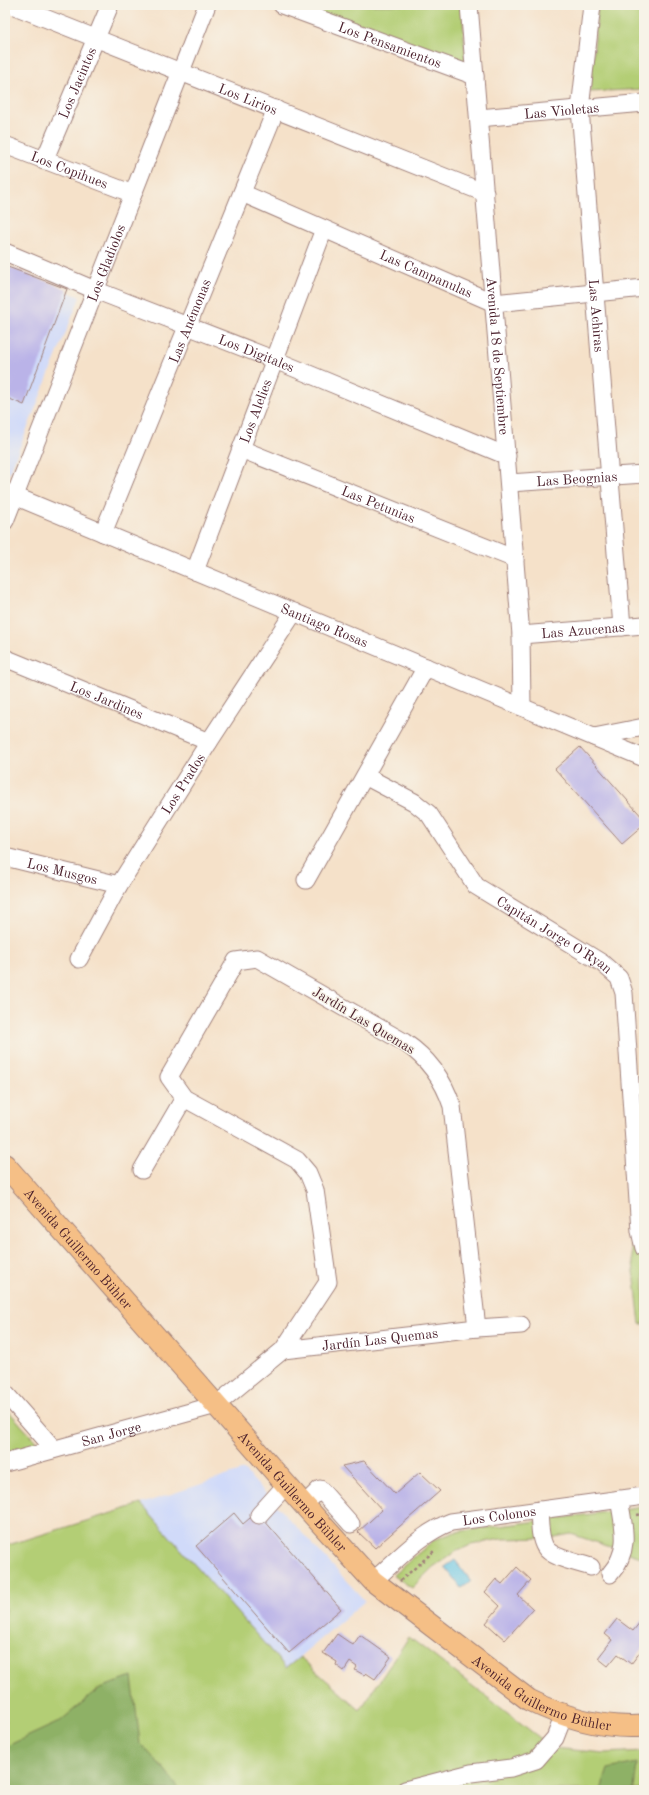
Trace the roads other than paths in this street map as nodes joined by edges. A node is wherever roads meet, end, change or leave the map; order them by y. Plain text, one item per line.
1 (12, 5) edge
2 (110, 5) edge
3 (207, 5) edge
4 (282, 5) edge
5 (469, 5) edge
6 (592, 5) edge
7 (96, 38) junction
8 (180, 73) junction
9 (475, 76) junction
10 (644, 103) edge
11 (276, 109) junction
12 (580, 109) junction
13 (479, 118) junction
14 (5, 145) edge
15 (44, 161) junction
16 (242, 193) junction
17 (485, 193) junction
18 (133, 194) junction
19 (324, 229) junction
20 (5, 252) edge
21 (644, 288) edge
22 (96, 290) junction
23 (595, 293) junction
24 (494, 303) junction
25 (188, 326) junction
26 (275, 360) junction
27 (241, 449) junction
28 (507, 456) junction
29 (644, 474) edge
30 (610, 477) junction
31 (509, 483) junction
32 (10, 494) edge
33 (5, 522) edge
34 (103, 533) junction
35 (515, 559) junction
36 (195, 571) junction
37 (294, 612) junction
38 (644, 625) edge
39 (622, 627) junction
40 (521, 635) junction
41 (5, 658) edge
42 (426, 667) junction
43 (522, 707) junction
44 (644, 727) edge
45 (594, 737) junction
46 (209, 742) junction
47 (644, 758) edge
48 (365, 776) junction
49 (5, 857) edge
50 (306, 880) dead end
51 (119, 885) junction
52 (79, 959) dead end
53 (184, 1098) junction
54 (5, 1165) edge
55 (142, 1170) dead end
56 (644, 1248) edge
57 (521, 1325) dead end
58 (477, 1328) junction
59 (283, 1350) junction
60 (5, 1393) edge
61 (216, 1405) junction
62 (54, 1449) junction
63 (5, 1463) edge
64 (286, 1485) junction
65 (644, 1496) edge
66 (619, 1499) junction
67 (304, 1506) junction
68 (538, 1510) junction
69 (259, 1514) dead end
70 (351, 1524) dead end
71 (591, 1567) dead end
72 (610, 1574) dead end
73 (380, 1575) junction
74 (564, 1715) junction
75 (644, 1726) edge
76 (405, 1790) edge

1 - 7 street, Los Lirios
2 - 7 street, Los Jacintos
3 - 8 street, Los Gladiolos
4 - 9 street, Los Pensamientos
5 - 9 street, Avenida 18 de Septiembre
6 - 12 street, Las Achiras
7 - 8 street, Los Lirios
7 - 15 street, Los Jacintos
8 - 11 street, Los Lirios
8 - 18 street, Los Gladiolos
9 - 13 street, Avenida 18 de Septiembre
10 - 12 street, Las Violetas
11 - 16 street, Las Anémonas
11 - 17 street, Los Lirios
12 - 13 street, Las Violetas
12 - 23 street, Las Achiras
13 - 17 street, Avenida 18 de Septiembre
14 - 15 street, Los Copihues
15 - 18 street, Los Copihues
16 - 19 street, Las Campanulas
16 - 25 street, Las Anémonas
17 - 24 street, Avenida 18 de Septiembre
18 - 22 street, Los Gladiolos
19 - 24 street, Las Campanulas
19 - 26 street, Los Alelies
20 - 22 street, Los Digitales
21 - 23 street, Las Campanulas
22 - 25 street, Los Digitales
22 - 32 street, Los Gladiolos
23 - 24 street, Las Campanulas
23 - 30 street, Las Achiras
24 - 28 street, Avenida 18 de Septiembre
25 - 26 street, Los Digitales
25 - 34 street, Las Anémonas
26 - 27 street, Los Alelies
26 - 28 street, Los Digitales
27 - 35 street, Las Petunias
27 - 36 street, Los Alelies
28 - 31 street, Avenida 18 de Septiembre
29 - 30 street, Las Beognias
30 - 31 street, Las Beognias
30 - 39 street, Las Achiras
31 - 35 street, Avenida 18 de Septiembre
32 - 33 street, Los Gladiolos
32 - 34 street, Santiago Rosas
34 - 36 street, Santiago Rosas
35 - 40 street, Avenida 18 de Septiembre
36 - 37 street, Santiago Rosas
37 - 42 street, Santiago Rosas
37 - 46 street, Los Prados
38 - 39 street, Las Azucenas
39 - 40 street, Las Azucenas
40 - 43 street, Avenida 18 de Septiembre
41 - 46 street, Los Jardines
42 - 43 street, Santiago Rosas
42 - 48 street
43 - 45 street, Santiago Rosas
44 - 45 street
45 - 47 street, Santiago Rosas
46 - 51 street, Los Prados
48 - 50 street
48 - 56 street, Capitán Jorge O'Ryan
49 - 51 street, Los Musgos
51 - 52 street, Los Prados
53 - 55 street
53 - 58 street, Jardín Las Quemas
53 - 59 street, Jardín Las Quemas
54 - 61 main road, Avenida Guillermo Bühler
57 - 58 street, Jardín Las Quemas
58 - 59 street, Jardín Las Quemas
59 - 61 street, Jardín Las Quemas
60 - 62 street
61 - 62 street, San Jorge
61 - 64 main road, Avenida Guillermo Bühler
62 - 63 street, San Jorge
64 - 67 main road, Avenida Guillermo Bühler
64 - 69 street
65 - 66 street, Los Colonos
66 - 68 street, Los Colonos
66 - 72 street
67 - 70 street
67 - 73 main road, Avenida Guillermo Bühler
68 - 71 street
68 - 73 street, Los Colonos
73 - 74 main road, Avenida Guillermo Bühler
74 - 75 main road, Avenida Guillermo Bühler
74 - 76 street

